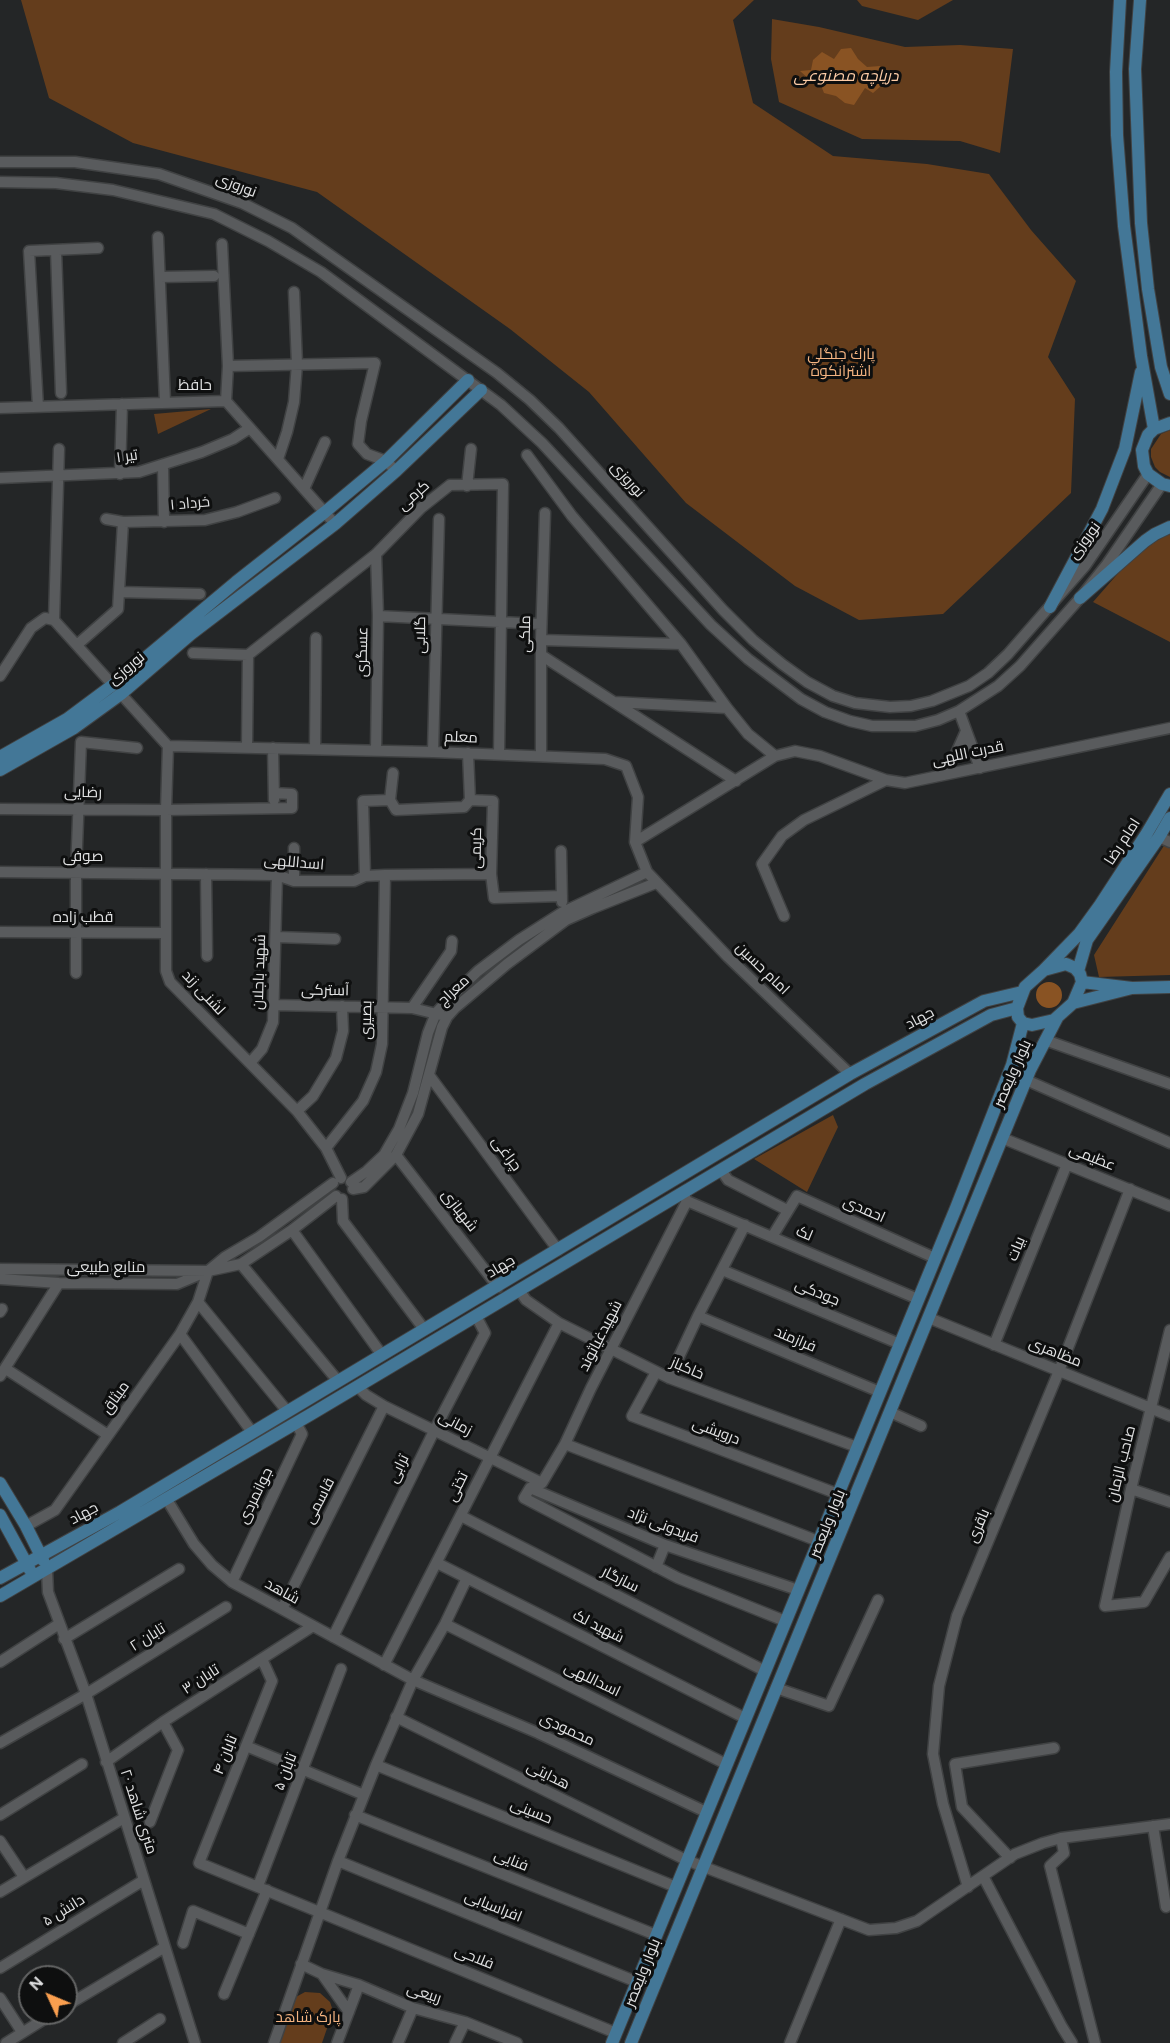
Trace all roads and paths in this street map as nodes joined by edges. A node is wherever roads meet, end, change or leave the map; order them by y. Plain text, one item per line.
1 (1120, 0) edge
2 (1140, 0) edge
3 (0, 162) edge
4 (0, 182) edge
5 (158, 237) dead end
6 (222, 244) dead end
7 (98, 248) dead end
8 (56, 250) junction
9 (214, 276) dead end
10 (160, 277) junction
11 (294, 292) dead end
12 (411, 313) junction
13 (399, 329) junction
14 (1141, 356) junction
15 (297, 364) junction
16 (228, 366) junction
17 (468, 380) junction
18 (1169, 388) edge
19 (481, 390) junction
20 (61, 393) dead end
21 (225, 401) junction
22 (165, 402) junction
23 (122, 404) junction
24 (38, 407) junction
25 (0, 408) edge
26 (1170, 423) edge
27 (250, 428) junction
28 (1154, 429) junction
29 (325, 442) dead end
30 (59, 448) dead end
31 (471, 449) dead end
32 (527, 455) dead end
33 (278, 459) junction
34 (386, 461) junction
35 (163, 465) junction
36 (396, 471) junction
37 (120, 474) junction
38 (1148, 474) junction
39 (59, 477) junction
40 (0, 478) edge
41 (1166, 485) edge
42 (467, 486) junction
43 (304, 489) junction
44 (275, 498) dead end
45 (325, 513) junction
46 (545, 513) dead end
47 (105, 519) dead end
48 (439, 519) dead end
49 (123, 522) junction
50 (164, 522) junction
51 (335, 524) junction
52 (1170, 527) edge
53 (376, 554) junction
54 (119, 592) junction
55 (200, 594) dead end
56 (1080, 598) junction
57 (1050, 607) junction
58 (378, 616) junction
59 (436, 619) junction
60 (54, 620) junction
61 (502, 622) junction
62 (541, 624) junction
63 (316, 638) dead end
64 (541, 640) junction
65 (78, 644) junction
66 (681, 644) junction
67 (193, 653) dead end
68 (248, 655) junction
69 (541, 655) junction
70 (0, 676) edge
71 (117, 689) junction
72 (614, 702) junction
73 (727, 708) junction
74 (959, 711) junction
75 (1170, 728) edge
76 (966, 731) junction
77 (168, 746) junction
78 (247, 747) junction
79 (273, 747) junction
80 (137, 748) dead end
81 (315, 749) junction
82 (376, 750) junction
83 (433, 752) junction
84 (468, 753) junction
85 (500, 754) junction
86 (541, 756) junction
87 (775, 756) junction
88 (0, 757) edge
89 (980, 768) junction
90 (0, 770) edge
91 (393, 773) dead end
92 (938, 776) junction
93 (886, 780) junction
94 (736, 781) junction
95 (274, 793) junction
96 (1170, 794) edge
97 (390, 800) junction
98 (470, 800) junction
99 (79, 808) junction
100 (0, 809) edge
101 (274, 809) junction
102 (166, 810) junction
103 (1170, 818) edge
104 (1165, 840) edge
105 (635, 842) junction
106 (294, 848) dead end
107 (561, 851) dead end
108 (0, 872) edge
109 (76, 872) junction
110 (647, 872) junction
111 (166, 873) junction
112 (206, 874) junction
113 (491, 874) junction
114 (277, 875) junction
115 (385, 875) junction
116 (365, 876) junction
117 (294, 881) junction
118 (656, 883) junction
119 (562, 896) junction
120 (1103, 909) junction
121 (563, 912) junction
122 (784, 916) dead end
123 (0, 932) edge
124 (76, 933) junction
125 (166, 933) junction
126 (277, 937) junction
127 (335, 939) dead end
128 (452, 941) dead end
129 (207, 956) dead end
130 (1044, 970) junction
131 (76, 973) dead end
132 (1080, 977) junction
133 (1170, 987) edge
134 (1132, 988) junction
135 (1022, 992) junction
136 (984, 1001) junction
137 (1073, 1003) junction
138 (274, 1005) junction
139 (342, 1006) junction
140 (382, 1008) junction
141 (411, 1008) junction
142 (1017, 1008) junction
143 (991, 1015) junction
144 (441, 1016) junction
145 (1057, 1018) junction
146 (1023, 1023) junction
147 (1045, 1040) junction
148 (250, 1063) junction
149 (1012, 1065) junction
150 (850, 1074) junction
151 (429, 1075) junction
152 (1028, 1075) junction
153 (1170, 1084) edge
154 (297, 1111) junction
155 (756, 1130) junction
156 (1002, 1138) junction
157 (1170, 1143) edge
158 (763, 1145) junction
159 (326, 1148) junction
160 (396, 1155) junction
161 (1067, 1164) junction
162 (721, 1170) junction
163 (344, 1183) junction
164 (1130, 1189) junction
165 (339, 1197) junction
166 (685, 1197) junction
167 (1170, 1206) edge
168 (628, 1207) junction
169 (787, 1210) junction
170 (636, 1220) junction
171 (745, 1225) junction
172 (292, 1230) junction
173 (772, 1237) junction
174 (558, 1250) junction
175 (935, 1258) junction
176 (241, 1264) junction
177 (0, 1269) edge
178 (722, 1270) junction
179 (208, 1271) junction
180 (0, 1279) edge
181 (59, 1283) junction
182 (498, 1287) junction
183 (519, 1290) junction
184 (918, 1299) junction
185 (198, 1302) junction
186 (476, 1316) junction
187 (698, 1316) junction
188 (929, 1318) junction
189 (559, 1323) junction
190 (424, 1329) junction
191 (1170, 1330) edge
192 (180, 1334) junction
193 (900, 1344) junction
194 (994, 1344) junction
195 (611, 1350) junction
196 (382, 1355) junction
197 (1059, 1371) junction
198 (3, 1372) edge
199 (656, 1372) junction
200 (669, 1378) junction
201 (338, 1381) junction
202 (358, 1387) junction
203 (880, 1392) junction
204 (384, 1406) junction
205 (874, 1406) junction
206 (1151, 1409) junction
207 (287, 1411) junction
208 (890, 1412) junction
209 (1170, 1416) edge
210 (296, 1423) junction
211 (921, 1426) dead end
212 (435, 1430) junction
213 (252, 1432) junction
214 (108, 1435) junction
215 (566, 1444) junction
216 (857, 1447) junction
217 (489, 1459) junction
218 (0, 1482) edge
219 (542, 1483) joint
220 (1131, 1489) junction
221 (838, 1494) junction
222 (166, 1498) junction
223 (1170, 1502) edge
224 (0, 1515) edge
225 (461, 1516) junction
226 (26, 1526) junction
227 (818, 1542) junction
228 (666, 1545) junction
229 (41, 1554) junction
230 (1170, 1557) edge
231 (26, 1562) junction
232 (437, 1563) junction
233 (656, 1567) junction
234 (47, 1569) junction
235 (178, 1569) dead end
236 (33, 1577) junction
237 (0, 1578) edge
238 (467, 1578) junction
239 (232, 1582) junction
240 (798, 1590) junction
241 (48, 1592) junction
242 (0, 1596) edge
243 (878, 1600) dead end
244 (226, 1607) dead end
245 (282, 1609) junction
246 (785, 1621) junction
247 (59, 1624) junction
248 (444, 1624) junction
249 (313, 1626) junction
250 (333, 1637) junction
251 (64, 1639) junction
252 (262, 1659) junction
253 (0, 1662) edge
254 (384, 1665) junction
255 (342, 1669) dead end
256 (765, 1671) junction
257 (413, 1680) junction
258 (776, 1688) junction
259 (86, 1694) junction
260 (396, 1718) junction
261 (745, 1718) junction
262 (163, 1722) junction
263 (0, 1743) edge
264 (246, 1746) junction
265 (1054, 1748) dead end
266 (106, 1762) junction
267 (82, 1764) dead end
268 (726, 1764) junction
269 (376, 1765) junction
270 (302, 1771) junction
271 (364, 1795) junction
272 (706, 1812) junction
273 (0, 1815) edge
274 (356, 1815) junction
275 (124, 1818) junction
276 (150, 1822) dead end
277 (1170, 1824) edge
278 (1153, 1826) junction
279 (1061, 1838) junction
280 (0, 1841) edge
281 (1010, 1858) junction
282 (338, 1860) junction
283 (686, 1860) junction
284 (199, 1863) joint
285 (703, 1866) junction
286 (983, 1876) junction
287 (24, 1877) junction
288 (144, 1880) junction
289 (676, 1887) junction
290 (968, 1887) junction
291 (262, 1888) junction
292 (0, 1892) edge
293 (1166, 1907) dead end
294 (320, 1911) junction
295 (841, 1919) junction
296 (249, 1934) junction
297 (656, 1935) junction
298 (183, 1943) dead end
299 (165, 1947) junction
300 (303, 1959) junction
301 (0, 1968) edge
302 (322, 1974) junction
303 (637, 1982) junction
304 (359, 1985) junction
305 (224, 1994) dead end
306 (0, 1998) edge
307 (78, 1999) edge
308 (413, 2008) junction
309 (349, 2012) junction
310 (160, 2019) dead end
311 (465, 2022) junction
312 (34, 2025) edge
313 (22, 2032) junction
314 (614, 2038) edge
315 (6, 2043) edge
316 (123, 2043) edge
317 (195, 2043) edge
318 (274, 2043) edge
319 (337, 2043) edge
320 (398, 2043) edge
321 (455, 2043) edge
322 (517, 2043) edge
323 (632, 2043) edge
324 (790, 2043) edge
325 (1072, 2043) edge
326 (1095, 2043) edge

1 - 14 main road
2 - 18 main road
3 - 12 street, نوروزی
4 - 13 street, نوروزی
5 - 10 street
6 - 16 street
7 - 8 street
8 - 20 street
8 - 24 street
9 - 10 street
10 - 22 street
11 - 15 street
12 - 13 street
12 - 57 street, نوروزی
13 - 17 street, نوروزی
14 - 28 main road
14 - 57 main road
15 - 16 street
15 - 33 street
15 - 34 street
16 - 21 street
17 - 19 street, نوروزی
17 - 34 main road, نوروزی
19 - 36 main road, نوروزی
19 - 74 street, نوروزی
21 - 22 street, حافظ
21 - 27 street, حافظ
22 - 23 street, حافظ
23 - 24 street, حافظ
23 - 37 street
24 - 25 street, حافظ
26 - 28 main road
27 - 33 street, حافظ
27 - 35 street, تیر ۱
28 - 38 main road
29 - 43 street
30 - 39 street
31 - 42 street
32 - 66 street
33 - 43 street, حافظ
34 - 36 street
34 - 45 main road, نوروزی
35 - 37 street, تیر ۱
35 - 50 street
36 - 51 main road, نوروزی
37 - 39 street, تیر ۱
38 - 41 main road
38 - 57 street, نوروزی
39 - 40 street, تیر ۱
39 - 60 street
41 - 56 street, نوروزی
42 - 53 street, کرمی
42 - 61 street, کرمی
43 - 45 street, حافظ
44 - 50 street, خرداد ۱
45 - 51 street, حافظ
45 - 71 main road, نوروزی
46 - 62 street, ملکی
47 - 49 street, خرداد ۱
48 - 59 street, گلابی
49 - 50 street, خرداد ۱
49 - 54 street
51 - 71 main road, نوروزی
52 - 56 main road
53 - 58 street, عسگری
53 - 68 street, کرمی
54 - 55 street
54 - 65 street
56 - 74 street, نوروزی
58 - 59 street
58 - 82 street, عسگری
59 - 61 street
59 - 83 street, گلابی
60 - 65 street
60 - 70 street
61 - 62 street
61 - 85 street, کرمی
62 - 64 street, ملکی
63 - 81 street
64 - 66 street
64 - 69 street, ملکی
65 - 71 street
66 - 73 street
67 - 68 street
68 - 78 street
69 - 72 street
69 - 86 street, ملکی
71 - 77 street
71 - 88 main road, نوروزی
71 - 90 main road, نوروزی
72 - 73 street
72 - 94 street
73 - 87 street
74 - 76 street
75 - 89 street, قدرت اللهی
76 - 89 street
76 - 92 street
77 - 78 street, معلم
77 - 102 street, لشنی زند
78 - 79 street, معلم
79 - 81 street, معلم
79 - 95 street
80 - 99 street
81 - 82 street, معلم
82 - 83 street, معلم
83 - 84 street, معلم
84 - 85 street, معلم
84 - 98 street
85 - 86 street, معلم
86 - 105 street, معلم
87 - 93 street, قدرت اللهی
87 - 94 street
89 - 92 street, قدرت اللهی
91 - 97 street
92 - 93 street, قدرت اللهی
93 - 122 street
94 - 105 street
95 - 101 street
95 - 101 street
96 - 120 main road, امام رضا
97 - 98 street
97 - 116 street
98 - 113 street, کریمی
99 - 100 street, رضایی
99 - 102 street, رضایی
99 - 109 street
101 - 102 street, رضایی
102 - 111 street, لشنی زند
103 - 104 main road, امام رضا
104 - 120 main road, امام رضا
105 - 110 street, معلم
106 - 117 street
107 - 119 street
108 - 109 street, صوفی
109 - 111 street, صوفی
109 - 124 street
110 - 118 street, معلم
110 - 121 street, معراج
111 - 112 street, اسداللهی
111 - 125 street, لشنی زند
112 - 114 street, اسداللهی
112 - 129 street
113 - 115 street, اسداللهی
113 - 119 street, کریمی
114 - 117 street, اسداللهی
114 - 126 street, شهید باجلان
115 - 116 street, اسداللهی
115 - 140 street, بصیری
116 - 117 street, اسداللهی
118 - 144 street, معراج
118 - 150 street, امام حسین
119 - 121 street
120 - 130 main road
120 - 132 main road
121 - 144 street, معراج
123 - 124 street, قطب زاده
124 - 125 street, قطب زاده
124 - 131 street
125 - 148 street, لشنی زند
126 - 127 street
126 - 138 street, شهید باجلان
128 - 141 street
130 - 132 main road
130 - 135 main road
132 - 134 main road
132 - 137 main road
133 - 134 main road
134 - 137 main road
135 - 136 main road, جهاد
135 - 142 main road
136 - 143 main road
136 - 150 main road, جهاد
137 - 145 main road
138 - 139 street, آسترکی
138 - 148 street, شهید باجلان
139 - 140 street, آسترکی
139 - 154 street
140 - 141 street, آسترکی
140 - 159 street, بصیری
141 - 144 street, آسترکی
142 - 143 main road, جهاد
142 - 146 main road
143 - 158 main road, جهاد
144 - 151 street, معراج
144 - 163 street, معراج
145 - 146 main road
145 - 147 main road, بلوار ولیعصر
146 - 149 main road, بلوار ولیعصر
147 - 152 main road, بلوار ولیعصر
147 - 153 street
148 - 154 street, لشنی زند
149 - 152 main road
149 - 175 main road, بلوار ولیعصر
150 - 155 main road, جهاد
151 - 160 street, معراج
151 - 174 street, چراغی
152 - 156 main road, بلوار ولیعصر
152 - 157 street
154 - 159 street, لشنی زند
155 - 158 main road
155 - 168 main road, جهاد
156 - 161 street, عظیمی
156 - 188 main road, بلوار ولیعصر
158 - 162 main road, جهاد
159 - 163 street, لشنی زند
160 - 163 street, معراج
160 - 182 street, شهبازی
161 - 164 street, عظیمی
161 - 194 street, بیات
162 - 166 main road, جهاد
162 - 169 street
163 - 165 street, لشنی زند
163 - 165 street, منابع طبیعی
163 - 179 street, منابع طبیعی
164 - 167 street, عظیمی
164 - 197 street, باقری
165 - 172 street, منابع طبیعی
165 - 190 street, لشنی زند
166 - 170 main road, جهاد
166 - 171 street, لک
166 - 195 street, شهید‌غیاثوند
168 - 170 main road
168 - 174 main road, جهاد
169 - 173 street
169 - 175 street, احمدی
170 - 183 main road, جهاد
171 - 173 street, لک
171 - 178 street
172 - 176 street, منابع طبیعی
172 - 196 street
173 - 184 street, لک
174 - 182 main road, جهاد
175 - 184 main road, بلوار ولیعصر
176 - 179 street, منابع طبیعی
176 - 201 street
177 - 179 street, منابع طبیعی
178 - 187 street
178 - 193 street, جودکی
179 - 181 street, منابع طبیعی
179 - 185 street, میثاق
180 - 181 street, منابع طبیعی
181 - 198 street
182 - 190 main road, جهاد
183 - 186 main road, جهاد
183 - 189 street, خاکباز
184 - 193 main road, بلوار ولیعصر
185 - 192 street, میثاق
185 - 207 street
186 - 202 main road, جهاد
186 - 212 street, ترابی
187 - 200 street
187 - 203 street, فرازمند
188 - 194 street, مظاهری
188 - 208 main road, بلوار ولیعصر
189 - 195 street, خاکباز
189 - 217 street, تختی
190 - 196 main road, جهاد
191 - 206 street, صاحب الزمان
192 - 213 street
192 - 214 street, میثاق
193 - 203 main road, بلوار ولیعصر
194 - 197 street, مظاهری
195 - 199 street, خاکباز
195 - 215 street, شهید‌غیاثوند
196 - 201 main road, جهاد
197 - 206 street, مظاهری
197 - 290 street, باقری
198 - 214 street
199 - 200 street, خاکباز
199 - 221 street, درویشی
200 - 216 street, خاکباز
201 - 207 main road, جهاد
202 - 204 street, زمانی
202 - 210 main road, جهاد
203 - 205 main road, بلوار ولیعصر
204 - 212 street, زمانی
204 - 245 street, قاسمی
205 - 208 main road
205 - 216 main road, بلوار ولیعصر
206 - 209 street, مظاهری
206 - 220 street, صاحب الزمان
207 - 213 main road, جهاد
208 - 211 street
208 - 258 main road, بلوار ولیعصر
210 - 222 main road, جهاد
210 - 239 street, جوانمردی
212 - 217 street, زمانی
212 - 250 street, ترابی
213 - 229 main road, جهاد
214 - 226 street, میثاق
215 - 219 street, شهید‌غیاثوند
215 - 227 street
216 - 221 main road, بلوار ولیعصر
217 - 219 street, زمانی
217 - 225 street, تختی
218 - 226 main road
220 - 223 street
220 - 230 street, صاحب الزمان
221 - 227 main road, بلوار ولیعصر
222 - 234 main road, جهاد
222 - 239 street, شاهد
224 - 231 main road
225 - 232 street, تختی
225 - 256 street, سازگار
226 - 229 main road
227 - 240 main road, بلوار ولیعصر
228 - 233 street
228 - 233 street, فریدونی نژاد
228 - 240 street, فریدونی نژاد
229 - 231 main road, جهاد
229 - 234 main road
231 - 236 main road
231 - 237 main road, جهاد
232 - 238 street, شهید لک
232 - 254 street, تختی
233 - 246 street
234 - 236 main road, جهاد
234 - 241 street, ۲۰ متری شاهد
235 - 251 street
236 - 241 street, ۲۰ متری شاهد
236 - 242 main road, جهاد
238 - 248 street
238 - 261 street, شهید لک
239 - 245 street, شاهد
240 - 246 main road, بلوار ولیعصر
241 - 247 street, ۲۰ متری شاهد
243 - 258 street
244 - 259 street, تابان ۲
245 - 249 street, شاهد
246 - 256 main road, بلوار ولیعصر
247 - 251 street, ۲۰ متری شاهد
247 - 253 street
248 - 257 street
248 - 268 street, اسداللهی
249 - 250 street, شاهد
249 - 252 street, تابان ۳
250 - 254 street, شاهد
251 - 259 street, ۲۰ متری شاهد
252 - 262 street, تابان ۳
252 - 264 street, تابان ۴
254 - 257 street, شاهد
255 - 270 street, تابان ۵
256 - 261 main road, بلوار ولیعصر
257 - 260 street
257 - 272 street, محمودی
258 - 285 main road, بلوار ولیعصر
259 - 263 street, تابان ۲
259 - 266 street, ۲۰ متری شاهد
260 - 269 street
260 - 283 street, هدایتی
261 - 268 main road, بلوار ولیعصر
262 - 266 street, تابان ۳
262 - 276 street
264 - 270 street
264 - 284 street, تابان ۴
265 - 281 street
266 - 275 street, ۲۰ متری شاهد
267 - 273 street
268 - 272 main road, بلوار ولیعصر
269 - 271 street
269 - 289 street, حسینی
270 - 271 street
270 - 291 street, تابان ۵
271 - 274 street
272 - 283 main road, بلوار ولیعصر
274 - 282 street
274 - 297 street, فنایی
275 - 287 street
275 - 288 street, ۲۰ متری شاهد
277 - 278 street, هدایتی
278 - 279 street, هدایتی
278 - 293 street
279 - 281 street, هدایتی
279 - 326 street
280 - 287 street
281 - 286 street, هدایتی
282 - 294 street
282 - 303 street, افراسیابی
283 - 285 street, هدایتی
283 - 289 main road, بلوار ولیعصر
284 - 291 street, فلاحی
285 - 295 street, هدایتی
285 - 323 main road, بلوار ولیعصر
286 - 290 street, هدایتی
286 - 325 street
287 - 292 street
288 - 299 street, ۲۰ متری شاهد
288 - 301 street, دانش ۵
289 - 297 main road, بلوار ولیعصر
290 - 295 street, هدایتی
291 - 294 street, فلاحی
291 - 296 street, تابان ۵
294 - 300 street
294 - 314 street, فلاحی
295 - 324 street
296 - 298 street
296 - 305 street, تابان ۵
297 - 303 main road, بلوار ولیعصر
299 - 307 street
299 - 317 street, ۲۰ متری شاهد
300 - 302 street
300 - 318 street
302 - 304 street, ربیعی
302 - 309 street
303 - 314 main road, بلوار ولیعصر
304 - 308 street, ربیعی
304 - 309 street
306 - 313 street
308 - 311 street, ربیعی
308 - 320 street
309 - 319 street
310 - 316 street
311 - 321 street
311 - 322 street, ربیعی
312 - 313 street
313 - 315 street

